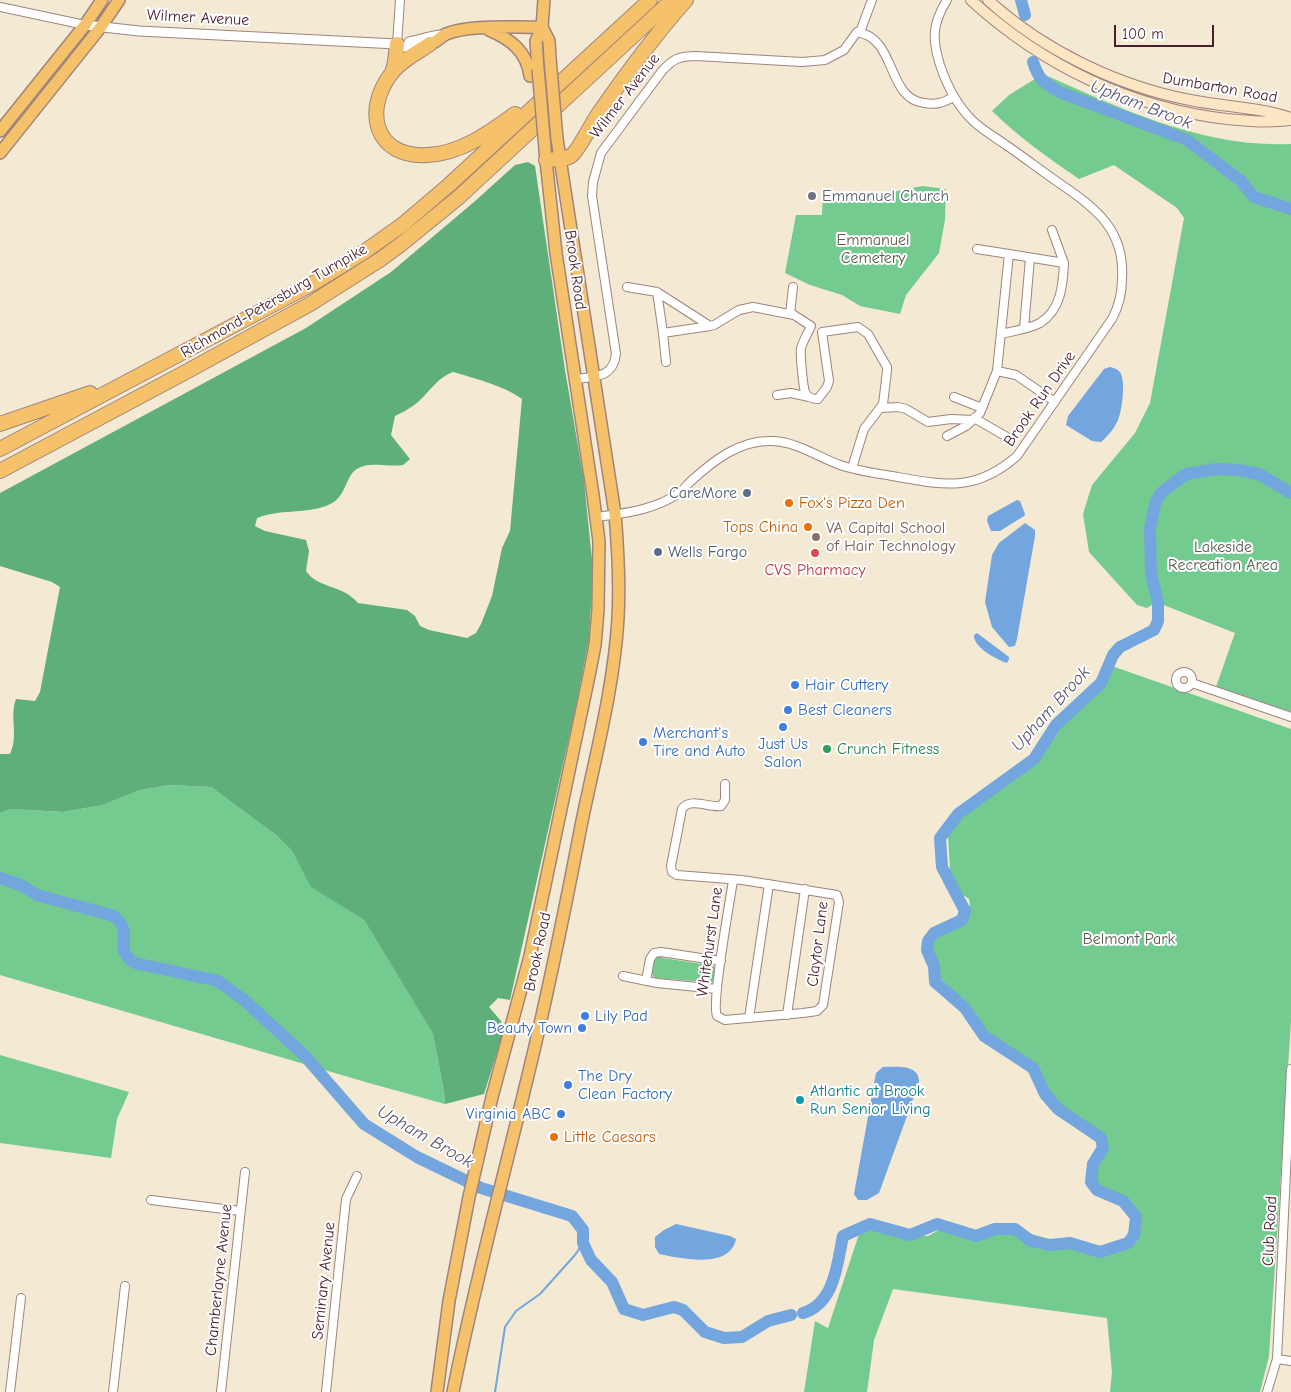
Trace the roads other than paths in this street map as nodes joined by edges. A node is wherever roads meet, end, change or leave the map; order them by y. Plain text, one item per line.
1 (102, 0) edge
2 (119, 0) edge
3 (400, 0) edge
4 (544, 0) edge
5 (650, 0) edge
6 (672, 0) edge
7 (686, 0) edge
8 (872, 0) edge
9 (947, 0) edge
10 (971, 0) edge
11 (988, 0) edge
12 (0, 7) edge
13 (85, 25) junction
14 (542, 27) junction
15 (100, 28) junction
16 (485, 28) junction
17 (860, 32) junction
18 (445, 35) junction
19 (397, 44) junction
20 (430, 44) junction
21 (392, 73) junction
22 (534, 73) junction
23 (954, 98) junction
24 (536, 104) junction
25 (1291, 119) edge
26 (0, 131) edge
27 (0, 153) edge
28 (547, 156) junction
29 (1052, 230) dead end
30 (977, 250) dead end
31 (1009, 254) junction
32 (1030, 258) junction
33 (1064, 263) junction
34 (627, 287) dead end
35 (793, 287) dead end
36 (657, 292) junction
37 (790, 314) junction
38 (710, 326) junction
39 (811, 326) junction
40 (1024, 328) junction
41 (822, 332) junction
42 (663, 333) junction
43 (1001, 334) junction
44 (666, 362) dead end
45 (154, 368) junction
46 (997, 371) junction
47 (594, 376) junction
48 (576, 379) junction
49 (777, 395) dead end
50 (809, 397) junction
51 (954, 397) dead end
52 (1055, 402) junction
53 (881, 408) junction
54 (982, 408) junction
55 (974, 419) junction
56 (0, 424) edge
57 (947, 436) dead end
58 (1007, 437) dead end
59 (0, 449) edge
60 (852, 468) junction
61 (0, 471) edge
62 (615, 514) junction
63 (596, 517) junction
64 (1192, 683) dead end
65 (1291, 717) edge
66 (725, 784) dead end
67 (733, 880) junction
68 (769, 884) junction
69 (805, 889) junction
70 (721, 961) junction
71 (623, 976) dead end
72 (646, 981) junction
73 (717, 989) junction
74 (824, 1005) joint
75 (787, 1015) junction
76 (749, 1018) junction
77 (1291, 1070) edge
78 (245, 1172) dead end
79 (357, 1176) dead end
80 (151, 1200) dead end
81 (240, 1211) junction
82 (124, 1286) dead end
83 (21, 1298) dead end
84 (1277, 1360) junction
85 (1291, 1361) edge
86 (10, 1392) edge
87 (113, 1392) edge
88 (221, 1392) edge
89 (326, 1392) edge
90 (437, 1392) edge
91 (453, 1392) edge
92 (1267, 1392) edge

1 - 13 main road
2 - 15 main road
3 - 19 street
4 - 14 main road, Brook Road
5 - 24 highway, Richmond-Petersburg Turnpike
6 - 61 highway, Richmond-Petersburg Turnpike
7 - 28 highway
8 - 17 street, Wilmer Avenue
9 - 23 street
10 - 25 main road, Dumbarton Road
11 - 25 main road, Dumbarton Road
12 - 13 street, Wilmer Avenue
13 - 15 street, Wilmer Avenue
13 - 26 main road
14 - 16 main road, Wilmer Avenue
14 - 22 main road, Brook Road
14 - 28 main road, Brook Road, bridge
15 - 19 street, Wilmer Avenue
15 - 27 main road
16 - 18 main road, Wilmer Avenue
16 - 22 main road
17 - 23 street
17 - 47 street, Wilmer Avenue
18 - 19 street, Wilmer Avenue
18 - 20 main road, Wilmer Avenue
19 - 20 street, Wilmer Avenue
19 - 21 highway
20 - 21 highway
21 - 24 highway
22 - 28 main road, Brook Road, bridge
23 - 52 street, Brook Run Drive
24 - 45 highway, Richmond-Petersburg Turnpike
28 - 47 main road, Brook Road
28 - 48 main road, Brook Road
29 - 33 street
30 - 31 street
31 - 32 street
31 - 43 street
32 - 33 street
32 - 40 street
33 - 40 street
34 - 36 street
35 - 37 street
36 - 38 street
36 - 42 street
37 - 38 street
37 - 39 street
38 - 42 street
39 - 41 street
39 - 50 street
40 - 43 street
41 - 50 street
41 - 53 street
42 - 44 street
43 - 46 street
45 - 56 highway
45 - 59 highway
46 - 52 street
46 - 54 street
47 - 48 street, Wilmer Avenue
47 - 62 main road, Brook Road
48 - 63 main road, Brook Road
49 - 50 street
51 - 54 street
52 - 60 street, Brook Run Drive
53 - 55 street
53 - 60 street
54 - 55 street
55 - 57 street
55 - 58 street
60 - 62 street, Brook Run Drive
62 - 63 street
62 - 91 main road, Brook Road
63 - 90 main road, Brook Road
64 - 65 street
66 - 67 street, Claytor Lane
67 - 68 street, Claytor Lane
67 - 70 street, Whitehurst Lane
68 - 69 street, Claytor Lane
68 - 76 street
69 - 74 street, Claytor Lane
69 - 75 street
70 - 72 street
70 - 73 street, Whitehurst Lane
71 - 72 street
72 - 73 street
73 - 76 street, Whitehurst Lane
74 - 75 street, Whitehurst Lane
75 - 76 street, Whitehurst Lane
77 - 84 street, Club Road
78 - 81 street, Chamberlayne Avenue
79 - 89 street, Seminary Avenue
80 - 81 street
81 - 88 street, Chamberlayne Avenue
82 - 87 street
83 - 86 street
84 - 85 street
84 - 92 street, Club Road

